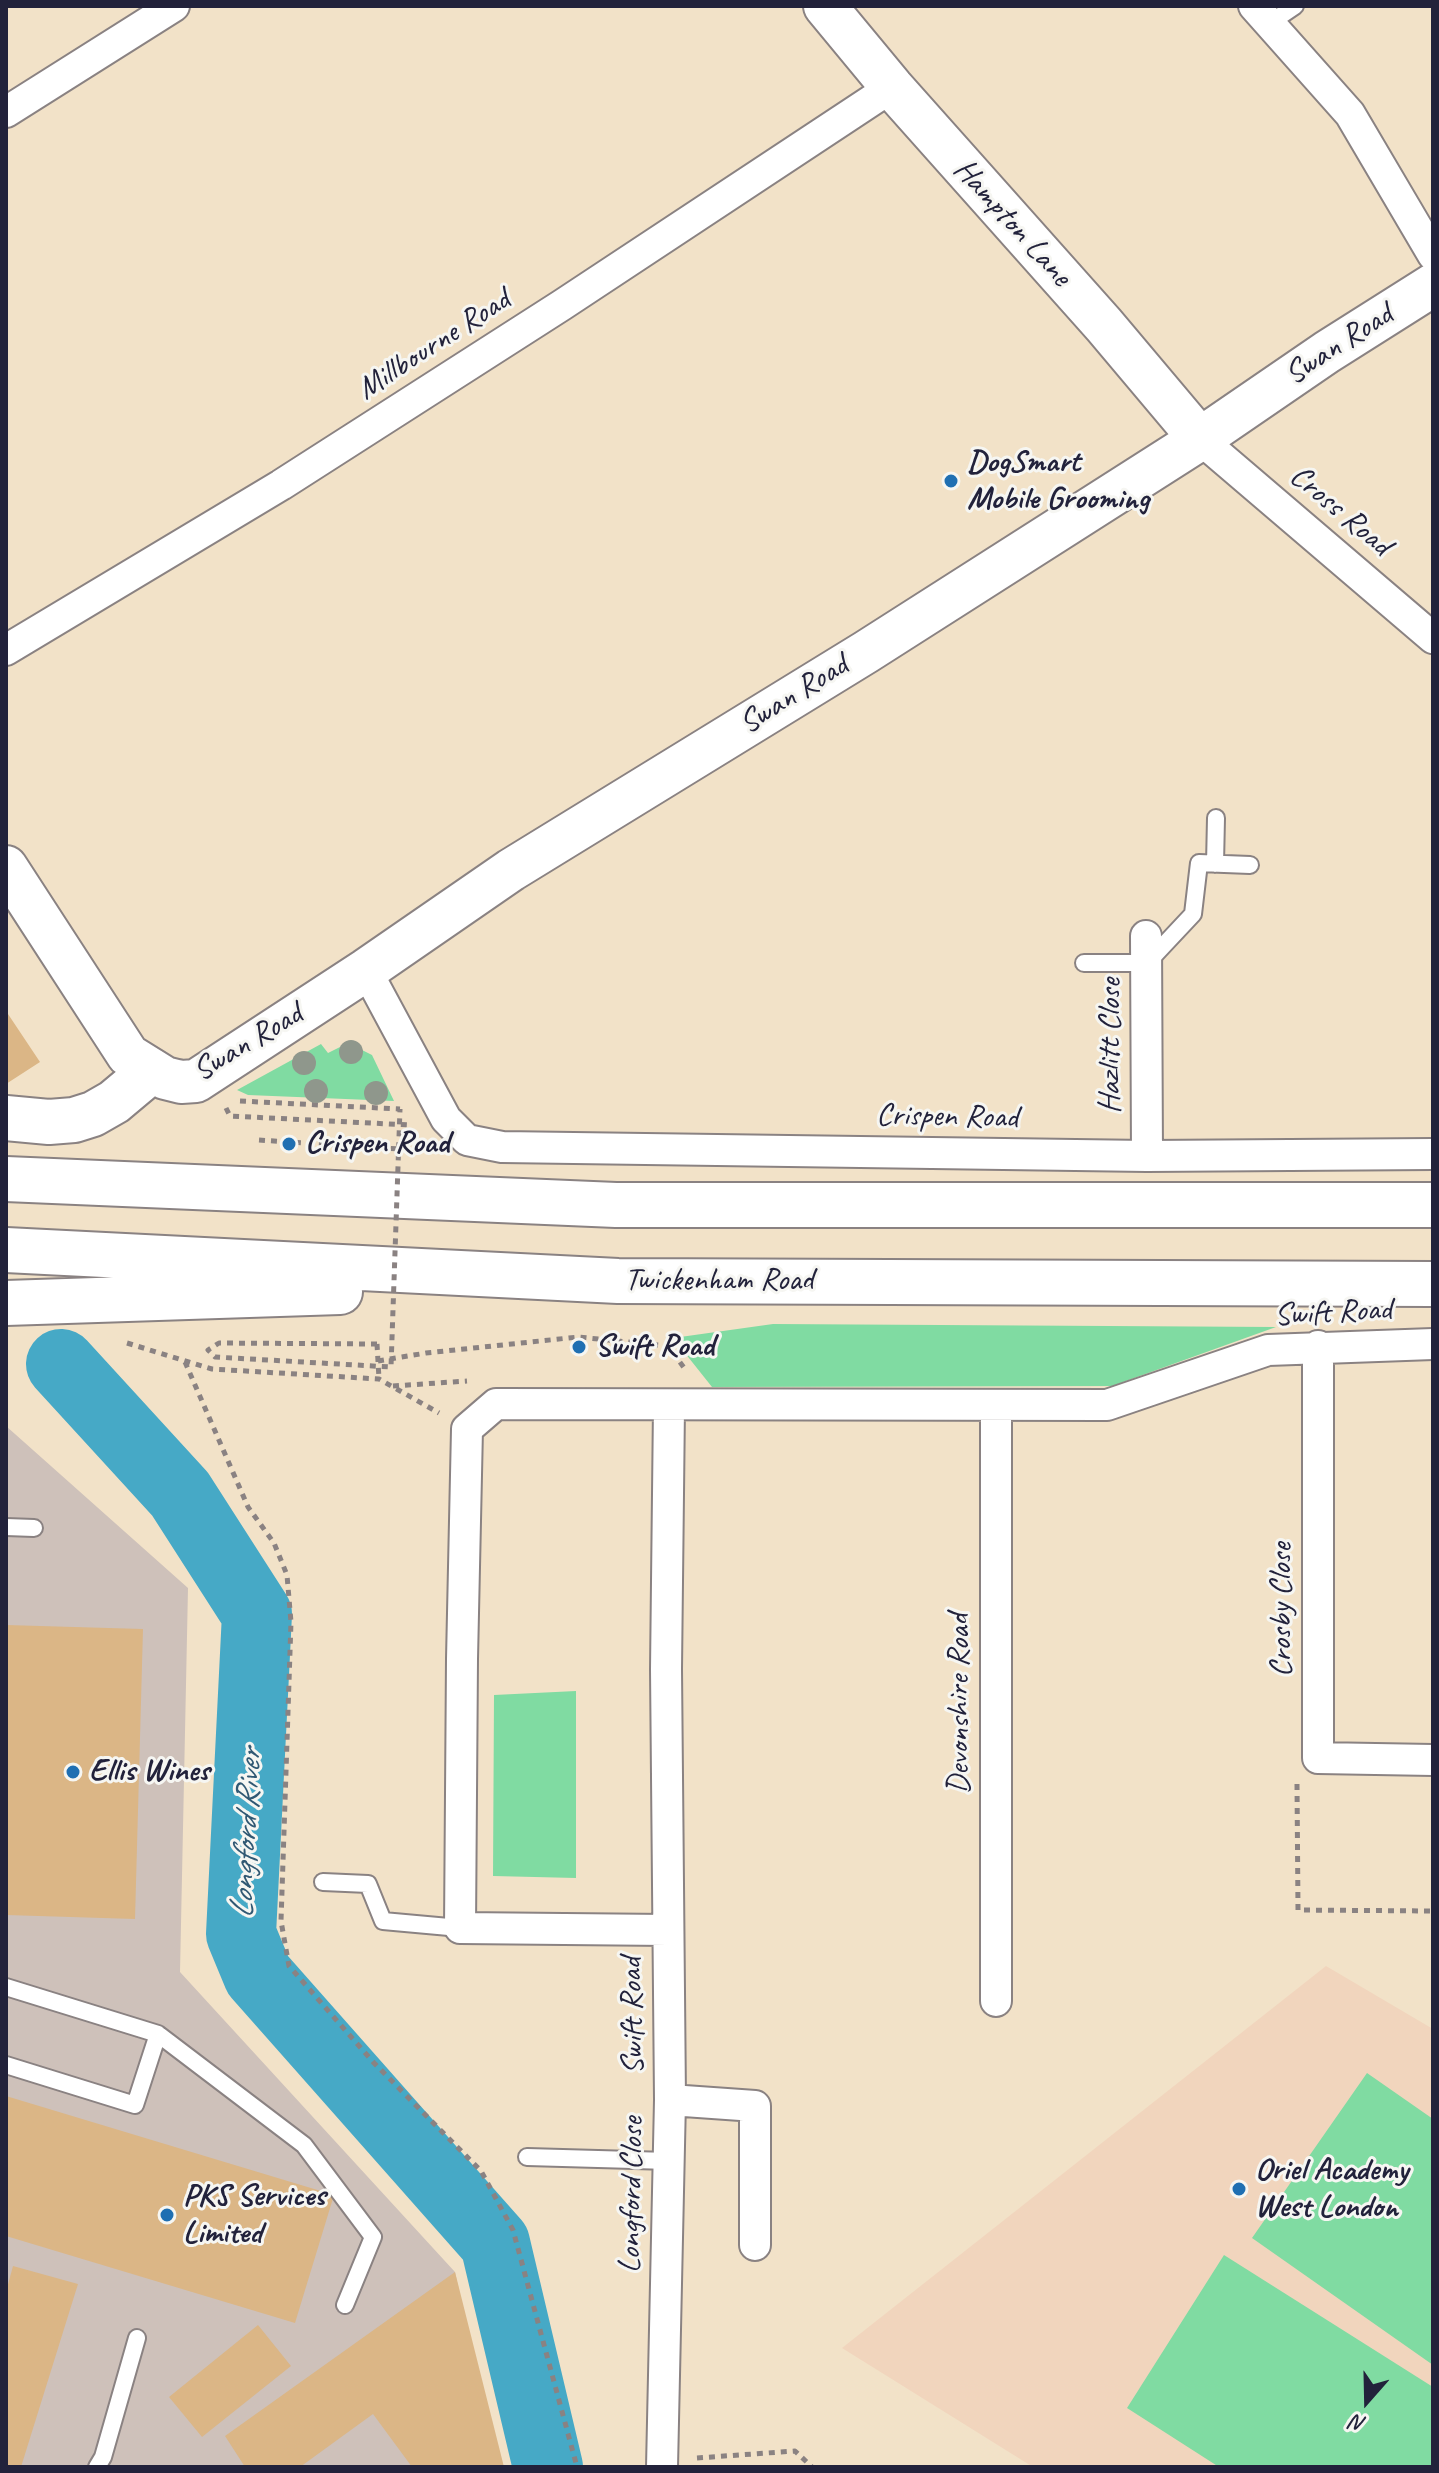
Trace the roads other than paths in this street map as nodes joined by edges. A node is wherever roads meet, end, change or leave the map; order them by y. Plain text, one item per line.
1 (174, 6) edge
2 (825, 6) edge
3 (1295, 6) edge
4 (1262, 14) edge
5 (892, 87) junction
6 (6, 112) edge
7 (1433, 255) edge
8 (1433, 285) edge
9 (1200, 439) junction
10 (1433, 638) edge
11 (6, 650) edge
12 (1216, 818) dead end
13 (1215, 864) junction
14 (1250, 865) dead end
15 (6, 867) edge
16 (1147, 950) junction
17 (1084, 963) dead end
18 (366, 970) junction
19 (151, 1071) junction
20 (6, 1118) edge
21 (1433, 1154) edge
22 (1147, 1156) junction
23 (6, 1179) edge
24 (1433, 1205) edge
25 (6, 1250) edge
26 (618, 1281) junction
27 (1433, 1284) edge
28 (6, 1303) edge
29 (1433, 1344) edge
30 (1318, 1346) junction
31 (669, 1406) junction
32 (996, 1407) junction
33 (6, 1527) edge
34 (34, 1528) dead end
35 (1433, 1760) edge
36 (323, 1882) dead end
37 (460, 1928) junction
38 (668, 1930) junction
39 (6, 1987) edge
40 (996, 2001) dead end
41 (158, 2034) junction
42 (6, 2065) edge
43 (670, 2100) junction
44 (527, 2157) dead end
45 (669, 2161) junction
46 (755, 2245) dead end
47 (345, 2305) dead end
48 (137, 2338) dead end
49 (674, 2463) edge
50 (97, 2467) edge

1 - 6 street
2 - 5 street, Hampton Lane
3 - 4 lane
4 - 7 street
5 - 9 street, Hampton Lane
5 - 11 street, Millbourne Road
8 - 9 street, Swan Road
9 - 10 street, Cross Road
9 - 18 street, Swan Road
12 - 13 lane
13 - 14 lane
13 - 16 lane
15 - 19 street
16 - 17 lane
16 - 22 street, Hazlitt Close
18 - 19 street, Swan Road
18 - 22 street, Crispen Road
19 - 20 highway
21 - 22 street, Crispen Road
23 - 24 highway
25 - 26 highway, Twickenham Road
26 - 27 highway, Twickenham Road
26 - 28 highway
29 - 30 street, Swift Road
30 - 32 street, Swift Road
30 - 35 street, Crosby Close
31 - 32 street, Swift Road
31 - 37 street, Swift Road
31 - 38 street, Swift Road
32 - 40 street, Devonshire Road
33 - 34 lane
36 - 37 lane
37 - 38 street, Swift Road
38 - 43 street, Swift Road
39 - 41 lane
41 - 42 lane
41 - 47 lane
43 - 45 street, Longford Close
43 - 46 street, Longford Close
44 - 45 lane
45 - 49 street, Longford Close
48 - 50 lane

